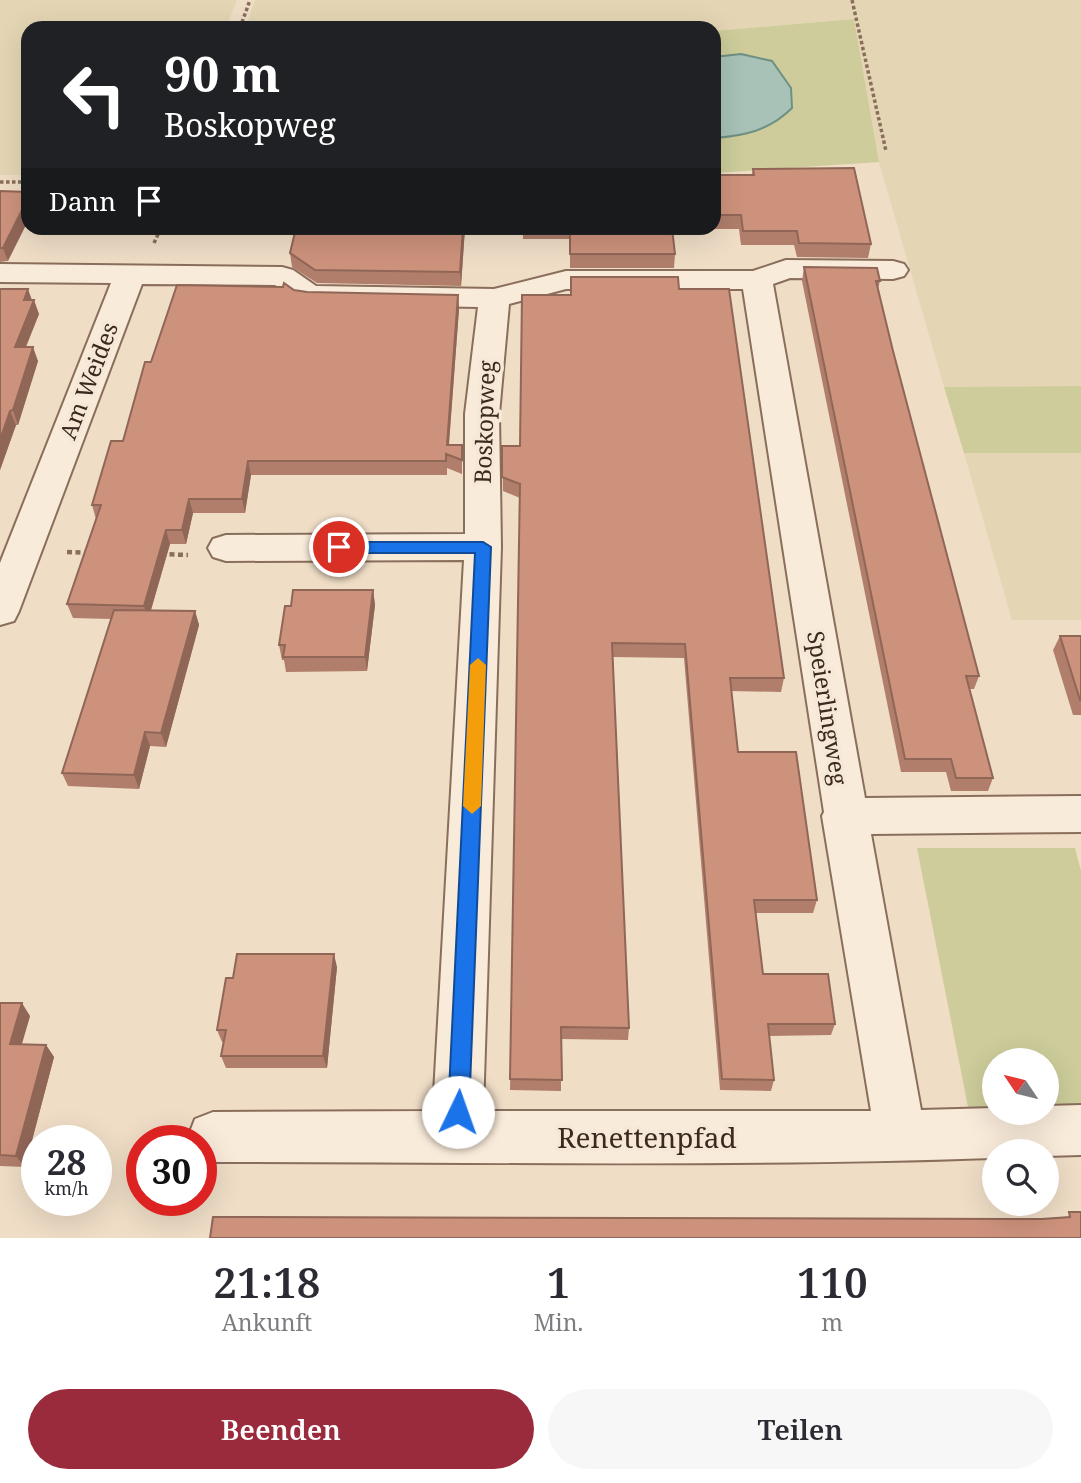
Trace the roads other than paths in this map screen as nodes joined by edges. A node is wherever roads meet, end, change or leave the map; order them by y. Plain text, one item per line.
1 (893, 270) dead end
2 (0, 272) edge
3 (131, 272) junction
4 (757, 280) junction
5 (494, 298) junction
6 (483, 547) junction
7 (226, 548) road end
8 (0, 611) edge
9 (1081, 814) edge
10 (844, 816) junction
11 (1081, 1129) edge
12 (900, 1136) junction
13 (217, 1137) edge
14 (457, 1139) junction

1 - 4 street
2 - 3 street
3 - 5 street
3 - 8 street, Am Weides
4 - 5 street
4 - 10 street, Speierlingweg
5 - 6 street, Boskopweg
6 - 7 street
6 - 14 street, Boskopweg
9 - 10 street
10 - 12 street, Speierlingweg
11 - 12 street, Renettenpfad
12 - 14 street, Renettenpfad
13 - 14 street, Renettenpfad

